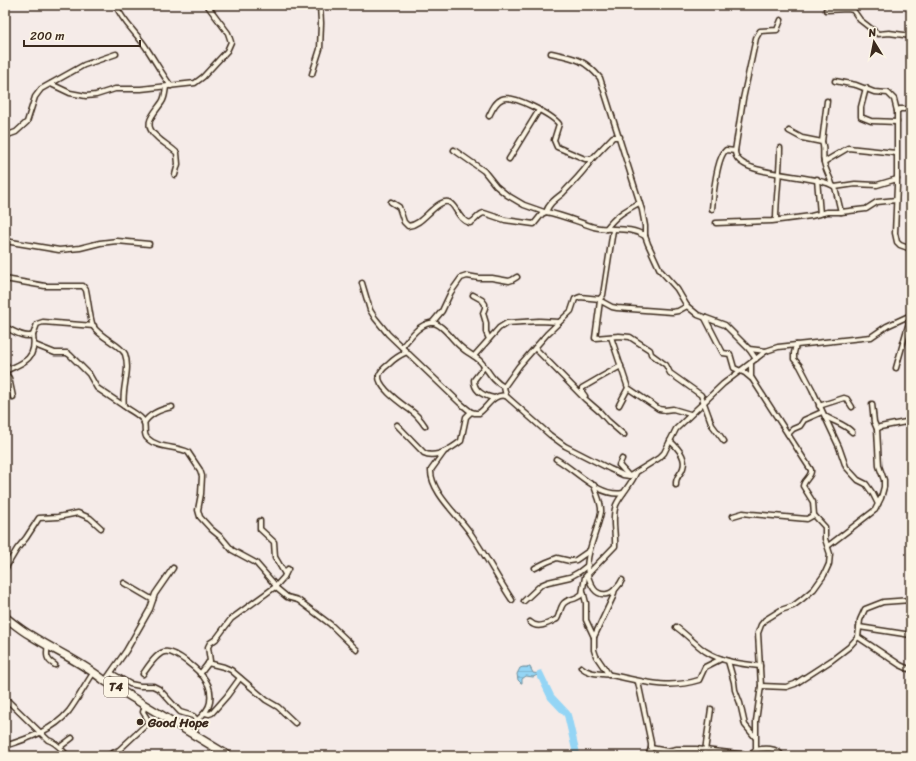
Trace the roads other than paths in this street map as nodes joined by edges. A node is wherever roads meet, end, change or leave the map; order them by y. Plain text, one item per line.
1 (116, 5) edge
2 (207, 5) edge
3 (320, 5) edge
4 (826, 10) dead end
5 (781, 20) dead end
6 (911, 36) edge
7 (551, 53) dead end
8 (116, 54) dead end
9 (312, 74) dead end
10 (835, 82) dead end
11 (51, 84) junction
12 (171, 86) junction
13 (166, 87) junction
14 (866, 88) junction
15 (827, 101) dead end
16 (904, 109) dead end
17 (539, 110) junction
18 (897, 111) junction
19 (489, 116) dead end
20 (897, 122) junction
21 (616, 127) junction
22 (789, 131) dead end
23 (5, 136) edge
24 (613, 137) junction
25 (620, 137) junction
26 (822, 142) junction
27 (780, 148) dead end
28 (454, 150) dead end
29 (735, 151) junction
30 (896, 153) junction
31 (509, 159) dead end
32 (592, 159) junction
33 (824, 162) junction
34 (778, 174) junction
35 (175, 175) dead end
36 (896, 179) junction
37 (817, 180) junction
38 (833, 186) junction
39 (896, 200) junction
40 (390, 202) dead end
41 (639, 203) junction
42 (712, 209) dead end
43 (545, 212) junction
44 (841, 212) junction
45 (820, 214) junction
46 (776, 220) junction
47 (716, 223) dead end
48 (606, 229) junction
49 (613, 230) junction
50 (645, 236) junction
51 (5, 241) edge
52 (149, 244) dead end
53 (911, 249) edge
54 (517, 277) dead end
55 (5, 279) edge
56 (362, 283) dead end
57 (473, 295) dead end
58 (599, 300) junction
59 (687, 306) junction
60 (911, 315) edge
61 (705, 318) junction
62 (560, 322) junction
63 (432, 323) junction
64 (94, 326) junction
65 (5, 327) edge
66 (34, 335) junction
67 (611, 337) junction
68 (489, 339) junction
69 (35, 345) junction
70 (796, 345) junction
71 (402, 347) junction
72 (535, 348) junction
73 (749, 349) junction
74 (766, 351) junction
75 (407, 352) junction
76 (474, 356) junction
77 (756, 359) junction
78 (5, 363) edge
79 (751, 364) junction
80 (621, 366) junction
81 (484, 367) junction
82 (896, 368) dead end
83 (6, 371) edge
84 (740, 371) junction
85 (752, 380) junction
86 (504, 387) junction
87 (628, 388) junction
88 (506, 396) junction
89 (13, 397) dead end
90 (494, 398) junction
91 (587, 401) junction
92 (704, 402) junction
93 (872, 404) dead end
94 (619, 405) dead end
95 (124, 406) junction
96 (819, 406) junction
97 (172, 407) dead end
98 (852, 407) dead end
99 (471, 412) junction
100 (822, 412) junction
101 (690, 414) junction
102 (824, 416) junction
103 (911, 421) edge
104 (144, 423) junction
105 (397, 425) dead end
106 (425, 426) dead end
107 (877, 429) junction
108 (852, 432) dead end
109 (788, 434) junction
110 (624, 436) dead end
111 (670, 441) junction
112 (724, 441) dead end
113 (444, 452) junction
114 (556, 459) dead end
115 (622, 459) dead end
116 (636, 473) junction
117 (629, 476) junction
118 (594, 485) junction
119 (676, 485) dead end
120 (624, 493) junction
121 (878, 504) junction
122 (814, 515) junction
123 (733, 516) dead end
124 (260, 521) dead end
125 (101, 528) dead end
126 (828, 546) junction
127 (589, 550) junction
128 (588, 565) junction
129 (173, 568) dead end
130 (535, 568) dead end
131 (5, 569) edge
132 (288, 569) dead end
133 (588, 573) junction
134 (285, 574) junction
135 (622, 580) dead end
136 (124, 583) dead end
137 (276, 586) junction
138 (615, 589) junction
139 (583, 591) junction
140 (153, 600) junction
141 (512, 600) dead end
142 (911, 600) edge
143 (524, 601) dead end
144 (5, 616) edge
145 (530, 622) dead end
146 (676, 627) dead end
147 (859, 627) junction
148 (911, 635) edge
149 (594, 637) junction
150 (858, 637) junction
151 (48, 645) junction
152 (358, 650) dead end
153 (721, 659) junction
154 (728, 661) junction
155 (208, 663) junction
156 (55, 665) dead end
157 (760, 666) junction
158 (581, 667) dead end
159 (911, 670) edge
160 (94, 672) junction
161 (111, 673) junction
162 (143, 674) dead end
163 (200, 674) junction
164 (609, 675) junction
165 (240, 678) junction
166 (105, 681) junction
167 (638, 682) junction
168 (762, 686) junction
169 (5, 698) edge
170 (145, 705) junction
171 (711, 710) dead end
172 (205, 713) junction
173 (196, 722) junction
174 (295, 723) dead end
175 (40, 732) junction
176 (194, 735) junction
177 (755, 737) junction
178 (72, 738) dead end
179 (5, 746) edge
180 (60, 747) junction
181 (651, 748) junction
182 (756, 750) junction
183 (705, 751) junction
184 (63, 754) edge
185 (714, 754) edge
186 (226, 755) edge
187 (68, 756) edge
188 (107, 756) edge
189 (648, 756) edge
190 (747, 756) edge
191 (782, 756) edge

1 - 12 street
2 - 12 street
3 - 9 street
4 - 6 street
5 - 29 street
7 - 21 street
8 - 11 street
10 - 14 street
11 - 13 street
11 - 23 street
12 - 13 street
13 - 35 street
14 - 18 street
14 - 20 street
15 - 26 street
16 - 18 street
17 - 19 street
17 - 31 street
17 - 32 street
18 - 20 street
20 - 30 street
21 - 24 street
21 - 25 street
22 - 26 street
24 - 25 street
24 - 32 street
25 - 41 street
26 - 33 street
27 - 34 street
28 - 43 street
29 - 34 street
29 - 42 street
30 - 33 street
30 - 36 street
32 - 43 street
33 - 38 street
34 - 37 street
34 - 46 street
36 - 38 street
36 - 39 street
37 - 38 street
37 - 45 street
38 - 44 street
39 - 44 street
39 - 53 street
40 - 43 street
41 - 48 street
41 - 50 street
43 - 48 street
44 - 45 street
45 - 46 street
46 - 47 street
48 - 49 street
49 - 50 street
49 - 58 street
50 - 59 street
51 - 52 street
54 - 63 street
55 - 64 street
56 - 71 street
57 - 68 street
58 - 59 street
58 - 62 street
58 - 67 street
59 - 61 street
60 - 70 street
60 - 82 street
61 - 73 street
61 - 84 street
62 - 68 street
62 - 72 street
63 - 71 street
63 - 76 street
64 - 66 street
64 - 95 street
65 - 66 street
66 - 69 street
67 - 80 street
67 - 92 street
68 - 76 street
69 - 83 street
69 - 95 street
70 - 74 street
70 - 96 street
71 - 75 street
72 - 86 street
72 - 91 street
73 - 74 street
73 - 77 street
74 - 77 street
75 - 99 street
75 - 106 street
76 - 81 street
77 - 79 street
78 - 83 street
79 - 84 street
79 - 85 street
80 - 87 street
80 - 91 street
81 - 86 street
81 - 90 street
83 - 89 street
84 - 85 street
84 - 92 street
85 - 109 street
86 - 88 street
87 - 94 street
87 - 101 street
88 - 90 street
88 - 117 street
90 - 99 street
91 - 110 street
92 - 101 street
92 - 112 street
93 - 107 street
95 - 104 street
96 - 98 street
96 - 100 street
97 - 104 street
99 - 113 street
100 - 102 street
100 - 109 street
101 - 111 street
102 - 108 street
102 - 121 street
103 - 107 street
104 - 137 street
105 - 113 street
107 - 121 street
109 - 122 street
111 - 116 street
111 - 119 street
113 - 141 street
114 - 118 street
115 - 117 street
116 - 117 street
116 - 120 street
118 - 120 street
118 - 127 street
120 - 133 street
121 - 126 street
122 - 123 street
122 - 126 street
124 - 134 street
125 - 131 street
126 - 157 street
127 - 128 street
127 - 130 street
128 - 133 street
128 - 143 street
129 - 140 street
132 - 134 street
133 - 138 street
133 - 139 street
134 - 137 street
135 - 138 street
136 - 140 street
137 - 152 street
137 - 155 street
138 - 149 street
139 - 145 street
139 - 149 street
140 - 161 street
142 - 147 street
144 - 151 highway, T4
146 - 153 street
147 - 148 street
147 - 150 street
149 - 164 street
150 - 159 street
150 - 168 street
151 - 156 street
151 - 160 highway, T4
153 - 154 street
153 - 167 street
154 - 157 street
154 - 177 street
155 - 163 street
155 - 165 street
157 - 168 street
158 - 164 street
160 - 166 highway, T4
160 - 175 street
161 - 166 street
161 - 173 street
162 - 163 street
163 - 172 street
164 - 167 street
165 - 172 street
165 - 174 street
166 - 170 highway, T4
167 - 181 street
168 - 177 street
169 - 175 street
170 - 176 highway, T4
170 - 188 street
171 - 183 street
172 - 173 street
173 - 176 street
175 - 179 street
175 - 180 street
176 - 186 highway, T4
177 - 182 street
178 - 180 street
180 - 184 street
181 - 183 street
181 - 189 street
182 - 190 street
182 - 191 street
183 - 185 street
184 - 187 street
185 - 190 street

